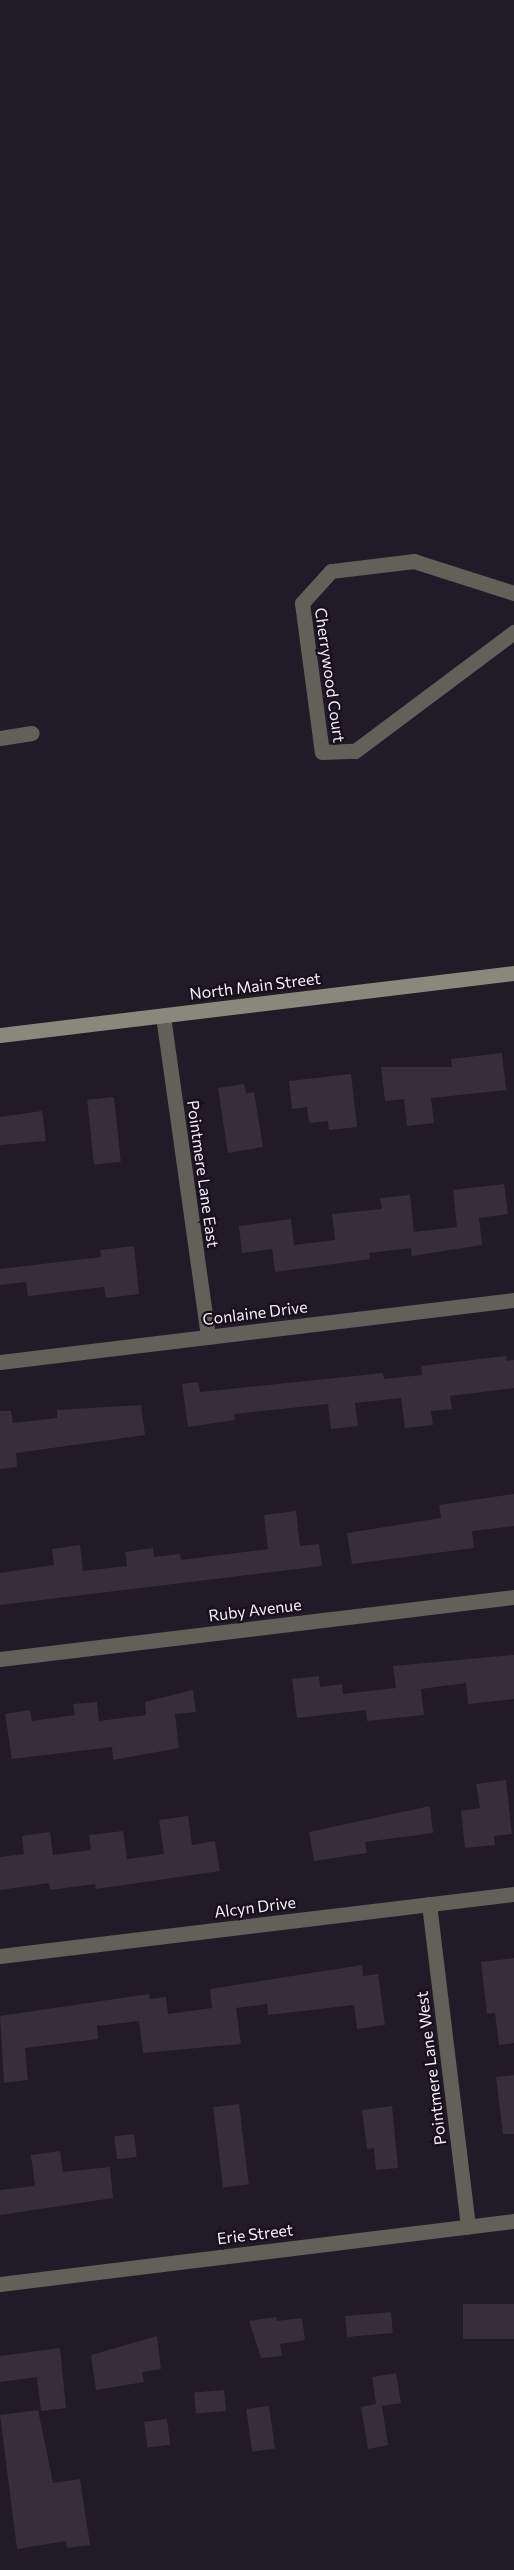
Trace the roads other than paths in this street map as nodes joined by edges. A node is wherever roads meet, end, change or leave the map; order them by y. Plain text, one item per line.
1 (514, 593) edge
2 (514, 632) edge
3 (32, 733) dead end
4 (0, 738) edge
5 (514, 973) edge
6 (163, 1016) junction
7 (0, 1035) edge
8 (514, 1300) edge
9 (208, 1337) junction
10 (0, 1362) edge
11 (514, 1597) edge
12 (0, 1659) edge
13 (514, 1894) edge
14 (429, 1904) junction
15 (0, 1956) edge
16 (514, 2221) edge
17 (468, 2227) junction
18 (0, 2284) edge

1 - 2 street, Cherrywood Court
3 - 4 street
5 - 6 main road, North Main Street
6 - 7 main road, North Main Street
6 - 9 street, Pointmere Lane East
8 - 9 street, Conlaine Drive
9 - 10 street, Conlaine Drive
11 - 12 street, Ruby Avenue
13 - 14 street, Alcyn Drive
14 - 15 street, Alcyn Drive
14 - 17 street, Pointmere Lane West
16 - 17 street, Erie Street
17 - 18 street, Erie Street

